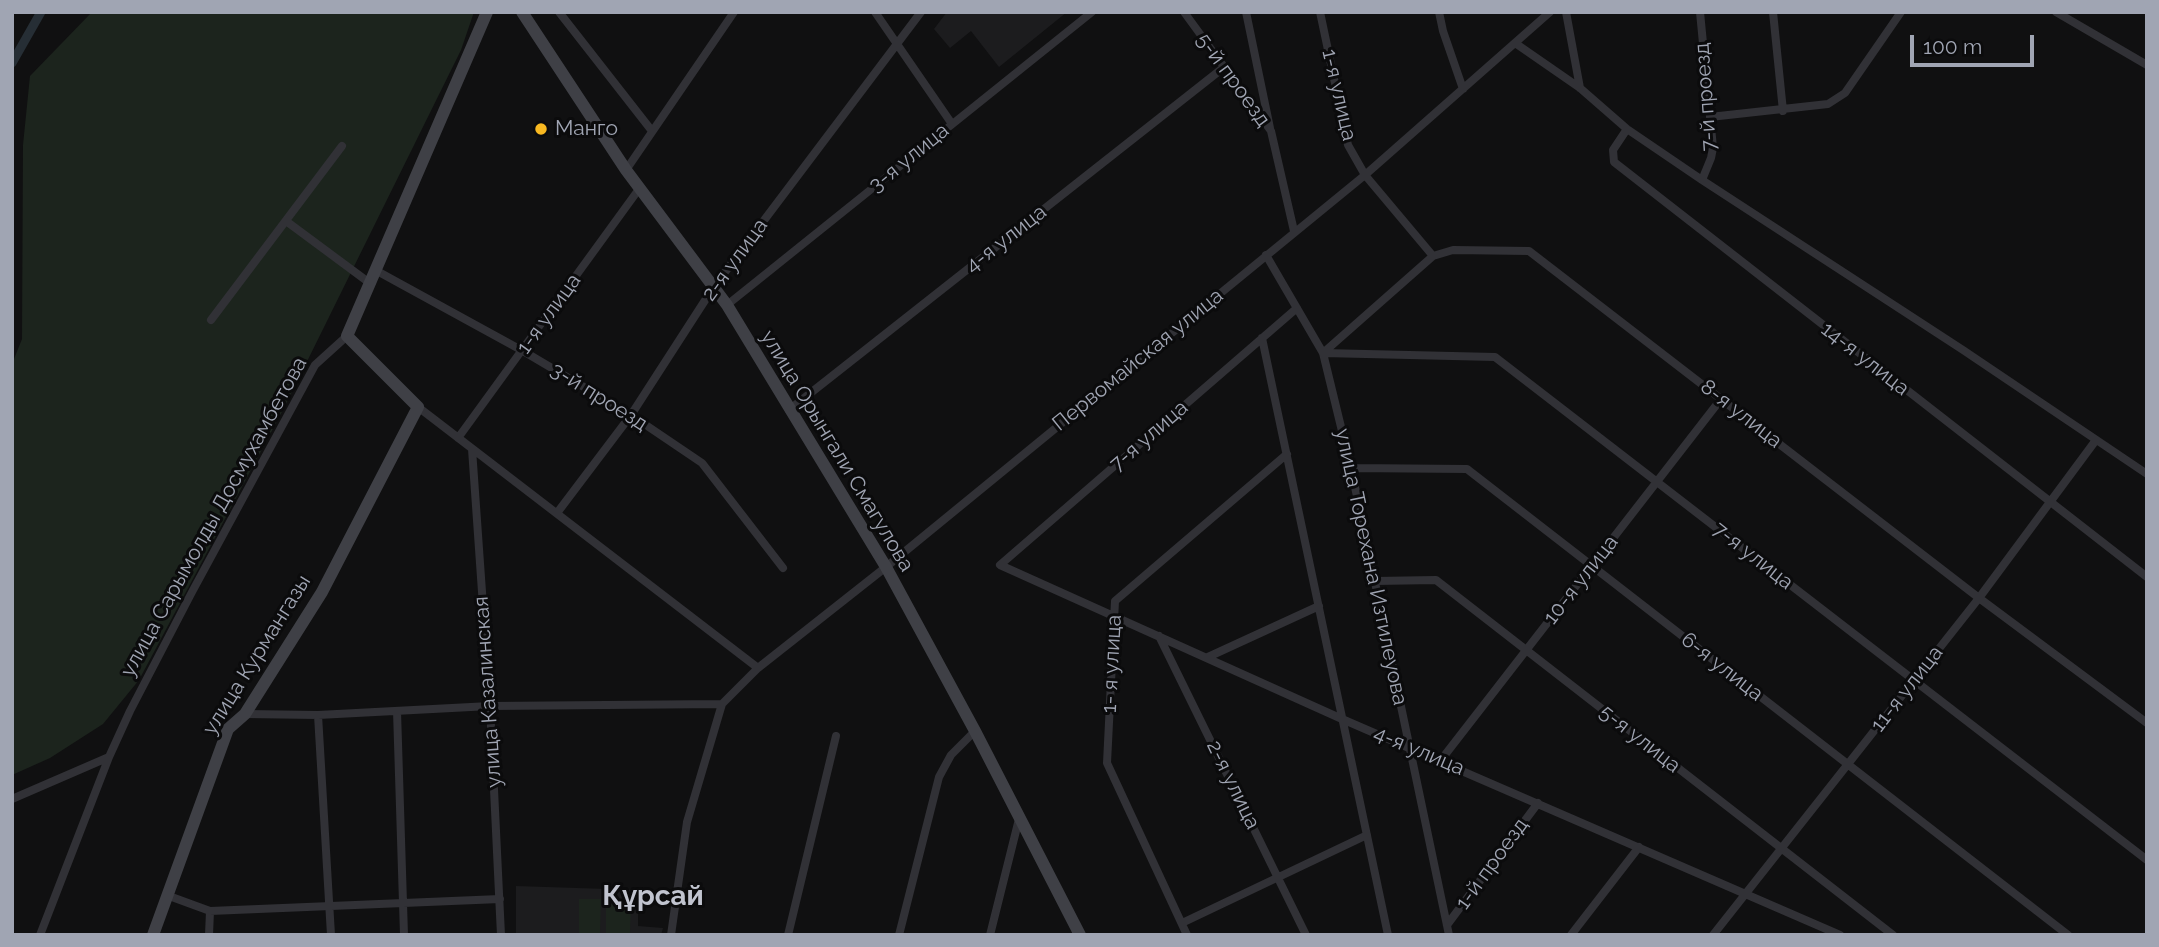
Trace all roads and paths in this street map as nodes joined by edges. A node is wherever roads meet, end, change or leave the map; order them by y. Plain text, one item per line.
1 (487, 12) edge
2 (522, 12) edge
3 (559, 12) edge
4 (875, 12) edge
5 (921, 12) edge
6 (1092, 12) edge
7 (1184, 12) edge
8 (1246, 12) edge
9 (1320, 12) edge
10 (1439, 12) edge
11 (1550, 12) edge
12 (1566, 12) edge
13 (1700, 12) edge
14 (1773, 12) edge
15 (1901, 12) edge
16 (2060, 13) edge
17 (729, 14) edge
18 (1515, 43) junction
19 (897, 46) junction
20 (2147, 65) edge
21 (1223, 68) junction
22 (1580, 88) junction
23 (1463, 89) junction
24 (1783, 111) junction
25 (1710, 117) junction
26 (952, 124) junction
27 (1627, 130) junction
28 (652, 131) junction
29 (1270, 131) junction
30 (342, 146) dead end
31 (626, 170) junction
32 (1365, 175) junction
33 (1702, 180) junction
34 (639, 189) junction
35 (286, 221) junction
36 (1294, 231) junction
37 (1266, 255) junction
38 (1433, 256) junction
39 (377, 271) junction
40 (371, 284) junction
41 (713, 288) junction
42 (727, 305) junction
43 (1297, 308) junction
44 (211, 320) dead end
45 (347, 336) junction
46 (1262, 338) junction
47 (523, 351) junction
48 (1323, 352) junction
49 (1721, 399) junction
50 (418, 407) junction
51 (789, 410) junction
52 (631, 415) junction
53 (458, 438) junction
54 (2096, 440) junction
55 (472, 449) junction
56 (1287, 454) junction
57 (1351, 468) junction
58 (2147, 474) edge
59 (1657, 482) junction
60 (2050, 503) junction
61 (557, 513) junction
62 (1000, 565) joint
63 (1592, 566) junction
64 (886, 567) junction
65 (783, 568) dead end
66 (2147, 577) edge
67 (1375, 582) junction
68 (1979, 598) junction
69 (1319, 606) junction
70 (1115, 615) junction
71 (1159, 635) junction
72 (1526, 650) junction
73 (1208, 657) junction
74 (758, 668) junction
75 (1914, 680) junction
76 (722, 704) junction
77 (490, 706) junction
78 (397, 710) junction
79 (245, 714) junction
80 (318, 715) junction
81 (1342, 719) junction
82 (2147, 723) edge
83 (975, 731) junction
84 (836, 736) dead end
85 (1409, 747) junction
86 (109, 757) junction
87 (1441, 760) junction
88 (1847, 764) junction
89 (12, 799) edge
90 (1538, 803) junction
91 (1019, 818) junction
92 (1367, 835) junction
93 (1639, 847) junction
94 (1781, 848) junction
95 (2147, 860) edge
96 (1278, 876) junction
97 (1745, 894) junction
98 (169, 896) junction
99 (500, 899) junction
100 (403, 904) junction
101 (330, 905) junction
102 (210, 911) junction
103 (1182, 923) junction
104 (1448, 930) edge
105 (40, 935) edge
106 (153, 935) edge
107 (209, 935) edge
108 (331, 935) edge
109 (404, 935) edge
110 (501, 935) edge
111 (671, 935) edge
112 (788, 935) edge
113 (900, 935) edge
114 (990, 935) edge
115 (1080, 935) edge
116 (1187, 935) edge
117 (1306, 935) edge
118 (1388, 935) edge
119 (1571, 935) edge
120 (1713, 935) edge
121 (1840, 935) edge
122 (1893, 935) edge
123 (2068, 935) edge

1 - 39 main road, улица Сарымолды Досмухамбетова
2 - 31 main road, улица Орынгали Смагулова
3 - 28 street
4 - 19 street
5 - 19 street, 2-я улица
6 - 26 street, 3-я улица
7 - 21 street, 5-й проезд
8 - 29 street
9 - 32 street, 1-я улица
10 - 23 street
11 - 18 street, Первомайская улица
12 - 22 street
13 - 25 street, 7-й проезд
14 - 24 street
15 - 24 street
16 - 20 street
17 - 28 street
18 - 22 street
18 - 23 street, Первомайская улица
19 - 26 street
19 - 41 street, 2-я улица
21 - 29 street, 5-й проезд
21 - 51 street, 4-я улица
22 - 27 street
23 - 32 street, Первомайская улица
24 - 25 street
25 - 33 street, 7-й проезд
26 - 42 street, 3-я улица
27 - 33 street
27 - 60 street, 14-я улица
28 - 31 street
29 - 36 street, 5-й проезд
30 - 35 street
31 - 34 main road, улица Орынгали Смагулова
32 - 36 street, Первомайская улица
32 - 38 street, 1-я улица
33 - 54 street
34 - 41 main road, улица Орынгали Смагулова
34 - 47 street, 1-я улица
35 - 40 street
35 - 44 street
36 - 37 street, Первомайская улица
37 - 43 street, улица Торехана Изтилеуова
37 - 64 street, Первомайская улица
38 - 48 street
38 - 49 street, 8-я улица
39 - 40 main road, улица Сарымолды Досмухамбетова
39 - 47 street, 3-й проезд
40 - 45 main road, улица Сарымолды Досмухамбетова
41 - 42 main road, улица Орынгали Смагулова
41 - 52 street, 2-я улица
42 - 51 main road, улица Орынгали Смагулова
43 - 46 street, 7-я улица
43 - 48 street, улица Торехана Изтилеуова
45 - 50 main road
45 - 86 street, улица Сарымолды Досмухамбетова
46 - 56 street
46 - 62 street, 7-я улица
47 - 52 street, 3-й проезд
47 - 53 street, 1-я улица
48 - 57 street, улица Торехана Изтилеуова
48 - 59 street, 7-я улица
49 - 59 street, 10-я улица
49 - 68 street, 8-я улица
50 - 53 street
50 - 79 main road, улица Курмангазы
51 - 64 main road, улица Орынгали Смагулова
52 - 61 street, 2-я улица
52 - 65 street, 3-й проезд
53 - 55 street
54 - 58 street
54 - 60 street, 11-я улица
55 - 61 street
55 - 77 street, улица Казалинская
56 - 69 street
56 - 70 street, 1- я улица
57 - 63 street, 6-я улица
57 - 67 street, улица Торехана Изтилеуова
59 - 63 street, 10-я улица
59 - 75 street, 7-я улица
60 - 66 street, 14-я улица
60 - 68 street, 11-я улица
61 - 74 street
62 - 70 street, 4-я улица
63 - 72 street, 10-я улица
63 - 88 street, 6-я улица
64 - 74 street, Первомайская улица
64 - 83 main road, улица Орынгали Смагулова
67 - 72 street, 5-я улица
67 - 85 street, улица Торехана Изтилеуова
68 - 75 street, 11-я улица
68 - 82 street, 8-я улица
69 - 73 street
69 - 81 street
70 - 71 street, 4-я улица
70 - 103 street, 1- я улица
71 - 73 street, 4-я улица
71 - 96 street, 2-я улица
72 - 87 street, 10-я улица
72 - 94 street, 5-я улица
73 - 81 street, 4-я улица
74 - 76 street, Первомайская улица
75 - 88 street, 11-я улица
75 - 95 street, 7-я улица
76 - 77 street
76 - 111 street
77 - 78 street
77 - 99 street, улица Казалинская
78 - 80 street
78 - 100 street
79 - 80 street
79 - 98 main road, улица Курмангазы
80 - 101 street
81 - 85 street, 4-я улица
81 - 92 street
83 - 91 main road, улица Орынгали Смагулова
83 - 113 street
84 - 112 street
85 - 87 street, 4-я улица
85 - 104 street, улица Торехана Изтилеуова
86 - 89 street
86 - 105 street, улица Сарымолды Досмухамбетова
87 - 90 street, 4-я улица
88 - 94 street, 11-я улица
88 - 123 street, 6-я улица
90 - 93 street, 4-я улица
90 - 104 street, 1-й проезд
91 - 114 street
91 - 115 main road, улица Орынгали Смагулова
92 - 96 street
92 - 118 street
93 - 97 street, 4-я улица
93 - 119 street
94 - 97 street, 11-я улица
94 - 122 street, 5-я улица
96 - 103 street
96 - 117 street, 2-я улица
97 - 120 street, 11-я улица
97 - 121 street, 4-я улица
98 - 102 street
98 - 106 main road, улица Курмангазы
99 - 100 street
99 - 110 street, улица Казалинская
100 - 101 street
100 - 109 street
101 - 102 street
101 - 108 street
102 - 107 street
103 - 116 street, 1- я улица

